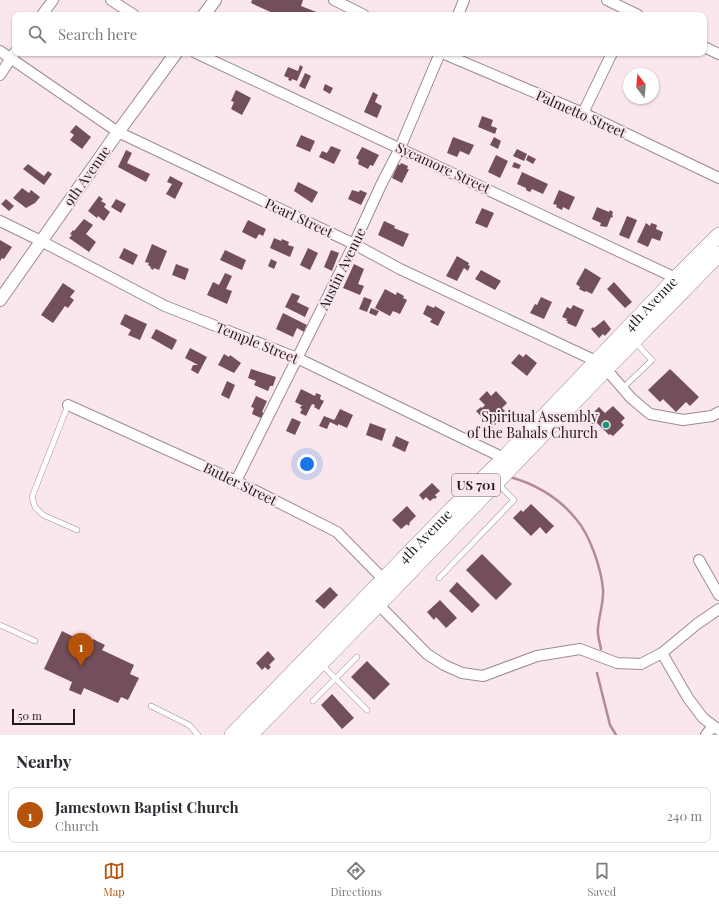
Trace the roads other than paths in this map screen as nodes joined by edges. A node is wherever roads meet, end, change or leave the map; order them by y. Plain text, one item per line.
1 (54, 0) edge
2 (111, 0) edge
3 (215, 0) edge
4 (334, 0) edge
5 (464, 0) edge
6 (607, 0) edge
7 (44, 12) edge
8 (129, 12) edge
9 (206, 12) edge
10 (358, 12) edge
11 (459, 12) edge
12 (629, 12) edge
13 (707, 48) edge
14 (0, 52) edge
15 (719, 54) edge
16 (12, 55) edge
17 (12, 56) edge
18 (14, 56) edge
19 (174, 56) edge
20 (202, 56) edge
21 (440, 56) edge
22 (448, 56) edge
23 (610, 56) edge
24 (0, 75) edge
25 (582, 113) junction
26 (118, 132) junction
27 (400, 148) junction
28 (719, 178) edge
29 (0, 221) edge
30 (719, 235) edge
31 (42, 241) junction
32 (354, 244) junction
33 (719, 254) edge
34 (683, 281) junction
35 (0, 300) edge
36 (634, 341) junction
37 (297, 358) junction
38 (601, 365) junction
39 (623, 388) junction
40 (68, 405) joint
41 (717, 416) edge
42 (510, 461) junction
43 (236, 481) junction
44 (496, 483) junction
45 (77, 530) dead end
46 (699, 560) dead end
47 (439, 578) dead end
48 (388, 584) junction
49 (719, 595) edge
50 (373, 600) junction
51 (719, 609) edge
52 (0, 625) edge
53 (35, 641) dead end
54 (662, 653) junction
55 (357, 657) dead end
56 (321, 664) junction
57 (336, 678) junction
58 (313, 701) dead end
59 (151, 706) dead end
60 (367, 710) dead end
61 (716, 728) edge
62 (198, 735) edge
63 (232, 735) edge
64 (250, 735) edge
65 (706, 735) edge

1 - 7 street
2 - 8 street
3 - 9 street
4 - 10 street
5 - 11 street
6 - 12 street
13 - 15 street
14 - 16 street, Pearl Street
17 - 24 street
18 - 26 street, Pearl Street
19 - 26 street, 9th Avenue
20 - 27 street, Sycamore Street
21 - 27 street, Austin Avenue
22 - 25 street, Palmetto Street
23 - 25 street
25 - 28 street, Palmetto Street
26 - 31 street, 9th Avenue
26 - 32 street, Pearl Street
27 - 32 street, Austin Avenue
27 - 34 street, Sycamore Street
29 - 31 street, Temple Street
30 - 34 main road, 4th Avenue / US 701
31 - 35 street, 9th Avenue
31 - 37 street, Temple Street
32 - 37 street, Austin Avenue
32 - 38 street, Pearl Street
33 - 34 main road, 4th Avenue / US 701
34 - 36 main road, 4th Avenue / US 701
34 - 38 main road, 4th Avenue / US 701
36 - 38 main road, 4th Avenue / US 701
36 - 39 lane
37 - 42 street, Temple Street
37 - 43 street, Austin Avenue
38 - 39 street
38 - 42 main road, 4th Avenue / US 701
39 - 41 street
40 - 43 street, Butler Street
40 - 45 lane
42 - 44 main road, 4th Avenue / US 701
42 - 48 main road, 4th Avenue / US 701
43 - 48 street, Butler Street
44 - 47 lane
44 - 48 main road, 4th Avenue / US 701
46 - 49 street
48 - 50 main road, 4th Avenue / US 701
50 - 54 street
50 - 56 main road, 4th Avenue / US 701
50 - 63 main road, 4th Avenue / US 701
51 - 54 street
52 - 53 lane
54 - 61 street
55 - 57 lane
56 - 57 lane
56 - 64 main road, 4th Avenue / US 701
57 - 58 lane
57 - 60 lane
59 - 62 lane
61 - 65 street

